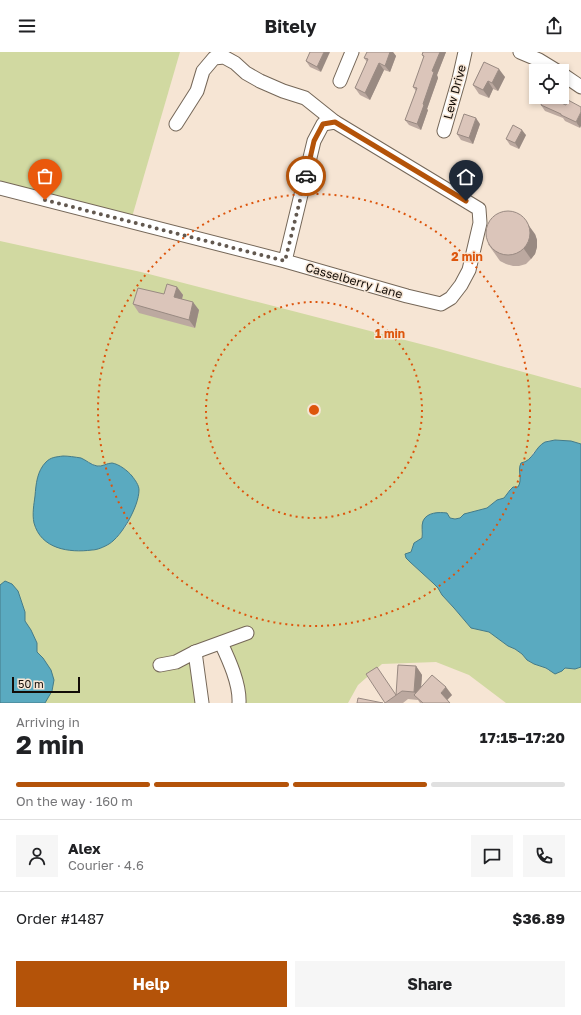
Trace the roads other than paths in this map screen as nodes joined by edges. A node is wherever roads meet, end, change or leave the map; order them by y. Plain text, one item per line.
1 (352, 52) edge
2 (465, 52) edge
3 (520, 52) edge
4 (546, 64) edge
5 (569, 79) edge
6 (340, 81) dead end
7 (581, 87) edge
8 (335, 122) junction
9 (176, 124) dead end
10 (444, 131) dead end
11 (0, 188) edge
12 (285, 261) junction
13 (247, 633) dead end
14 (221, 643) junction
15 (195, 652) junction
16 (160, 665) dead end
17 (202, 703) edge
18 (239, 703) edge

1 - 6 street
2 - 10 street, Lew Drive
3 - 4 street
5 - 7 street
8 - 9 street
8 - 12 street
8 - 12 street, Casselberry Lane
11 - 12 street, Casselberry Lane
13 - 14 street
14 - 15 street
14 - 18 street
15 - 16 street
15 - 17 street

